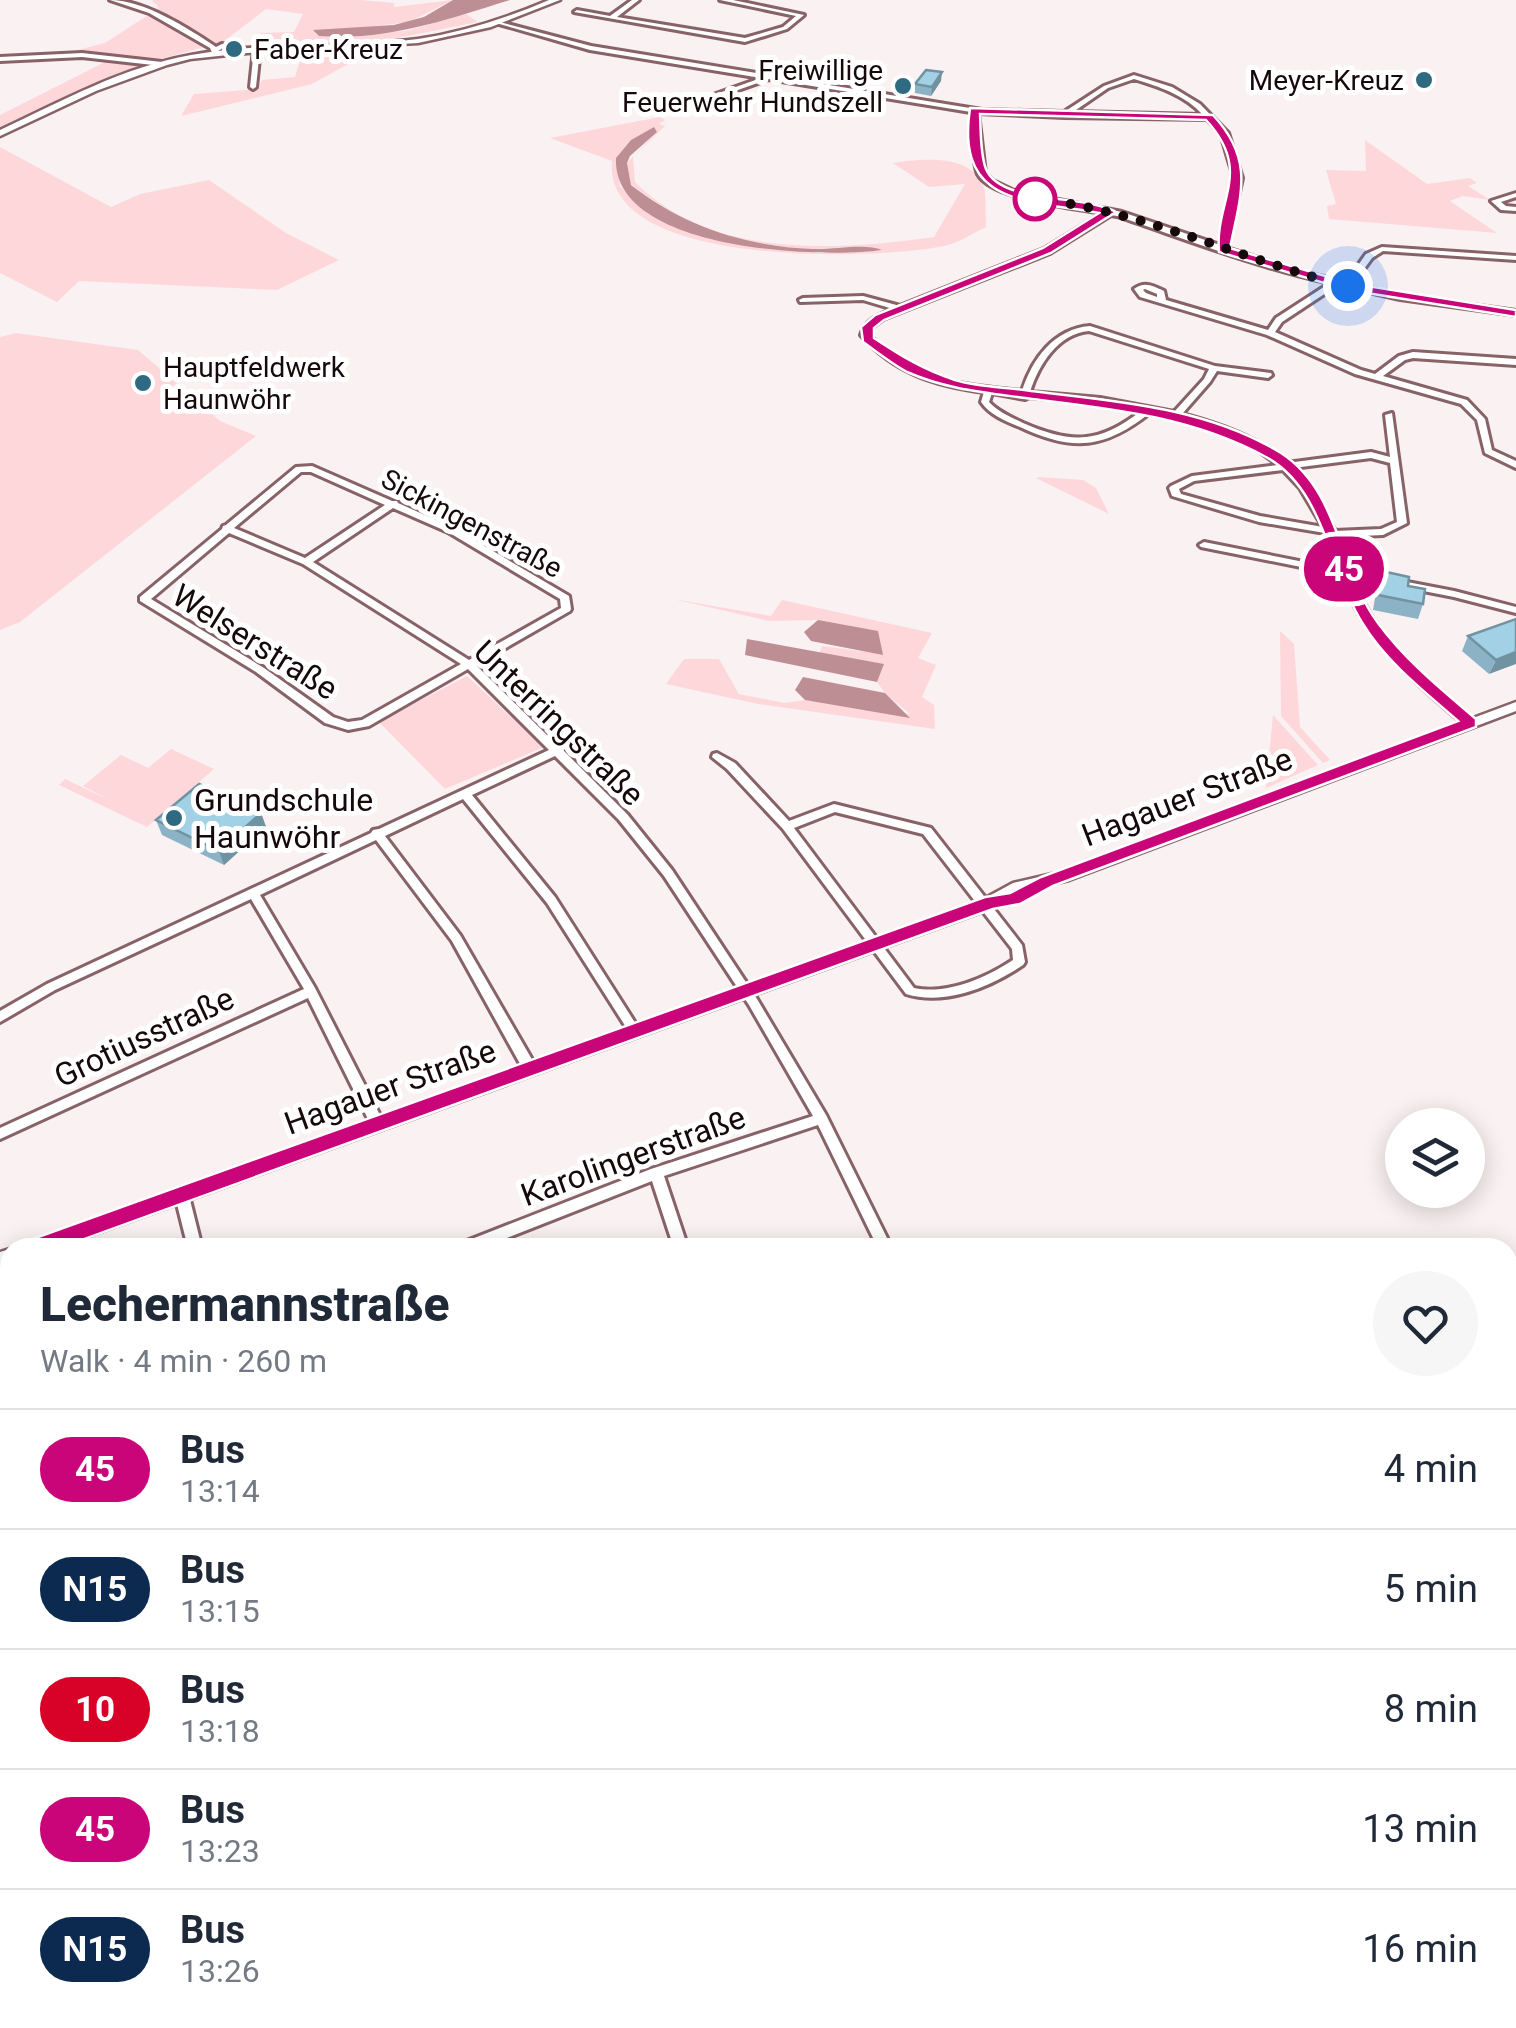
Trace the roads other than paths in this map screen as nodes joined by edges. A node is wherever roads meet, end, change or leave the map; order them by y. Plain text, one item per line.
1 (113, 0) edge
2 (556, 0) edge
3 (636, 0) edge
4 (723, 0) edge
5 (576, 12) dead end
6 (612, 18) junction
7 (498, 22) junction
8 (253, 50) junction
9 (215, 52) junction
10 (0, 59) edge
11 (162, 64) junction
12 (769, 78) junction
13 (253, 88) dead end
14 (974, 110) junction
15 (673, 111) dead end
16 (1064, 115) junction
17 (1210, 117) junction
18 (0, 133) edge
19 (1516, 195) edge
20 (1516, 209) edge
21 (1110, 212) junction
22 (1223, 250) junction
23 (1516, 258) edge
24 (1336, 283) junction
25 (1348, 286) junction
26 (803, 300) dead end
27 (1162, 301) dead end
28 (898, 308) junction
29 (1516, 313) edge
30 (1270, 333) junction
31 (1453, 359) junction
32 (1516, 362) edge
33 (1214, 368) junction
34 (1516, 371) edge
35 (1268, 375) dead end
36 (1376, 378) junction
37 (988, 392) junction
38 (1025, 396) junction
39 (1148, 410) junction
40 (1389, 415) dead end
41 (1176, 416) junction
42 (1394, 461) junction
43 (1288, 465) junction
44 (1516, 465) edge
45 (299, 470) joint
46 (394, 503) junction
47 (226, 528) junction
48 (1331, 532) junction
49 (1204, 545) dead end
50 (306, 562) junction
51 (1346, 573) junction
52 (1516, 610) edge
53 (470, 665) junction
54 (1516, 706) edge
55 (1470, 723) junction
56 (560, 750) junction
57 (717, 757) dead end
58 (465, 794) junction
59 (787, 826) junction
60 (377, 833) junction
61 (254, 893) junction
62 (988, 904) junction
63 (876, 944) junction
64 (312, 991) junction
65 (746, 991) junction
66 (0, 1016) edge
67 (635, 1032) junction
68 (529, 1067) junction
69 (821, 1118) junction
70 (378, 1124) junction
71 (0, 1134) edge
72 (656, 1173) junction
73 (182, 1196) junction
74 (63, 1238) edge
75 (192, 1238) edge
76 (498, 1238) edge
77 (677, 1238) edge
78 (880, 1238) edge

1 - 9 street
2 - 7 street
3 - 6 street
4 - 6 street
5 - 6 street
7 - 8 street
7 - 12 street
8 - 9 street
8 - 13 street
9 - 11 street
10 - 11 street
11 - 18 street
12 - 14 street
12 - 15 street
14 - 16 street
14 - 21 street
16 - 17 street
16 - 17 street
17 - 22 street
19 - 20 street
21 - 22 street
21 - 28 street
22 - 24 street
23 - 25 street
24 - 25 street
24 - 30 street
25 - 29 street
26 - 28 street
27 - 30 street
28 - 37 street
30 - 36 street
31 - 32 street
31 - 34 street
31 - 36 street
33 - 35 street
33 - 38 street
33 - 41 street
36 - 44 street
37 - 38 street
37 - 39 street
38 - 39 street
39 - 41 street
40 - 42 street
41 - 43 street
42 - 43 street
42 - 48 street
43 - 48 street
43 - 48 street
45 - 46 street, Sickingenstraße
45 - 47 street, Welserstraße
46 - 50 street
46 - 53 street, Sickingenstraße
47 - 50 street, Unterringstraße
47 - 53 street, Welserstraße
48 - 51 street
49 - 51 street
50 - 53 street, Unterringstraße
51 - 52 street
51 - 55 street
53 - 56 street, Unterringstraße
54 - 55 street, Hagauer Straße
55 - 62 street, Hagauer Straße
56 - 58 street
56 - 65 street, Unterringstraße
57 - 59 street
58 - 60 street
58 - 67 street
59 - 62 street
59 - 63 street
60 - 61 street
60 - 68 street
61 - 64 street
61 - 66 street
62 - 63 street, Hagauer Straße
62 - 63 street
63 - 65 street, Hagauer Straße
64 - 70 street
64 - 71 street, Grotiusstraße
65 - 67 street, Hagauer Straße
65 - 69 street, Unterringstraße
67 - 68 street, Hagauer Straße
68 - 70 street, Hagauer Straße
69 - 72 street, Karolingerstraße
69 - 78 street, Unterringstraße
70 - 73 street, Hagauer Straße
72 - 76 street, Karolingerstraße
72 - 77 street
73 - 74 street, Hagauer Straße
73 - 75 street

